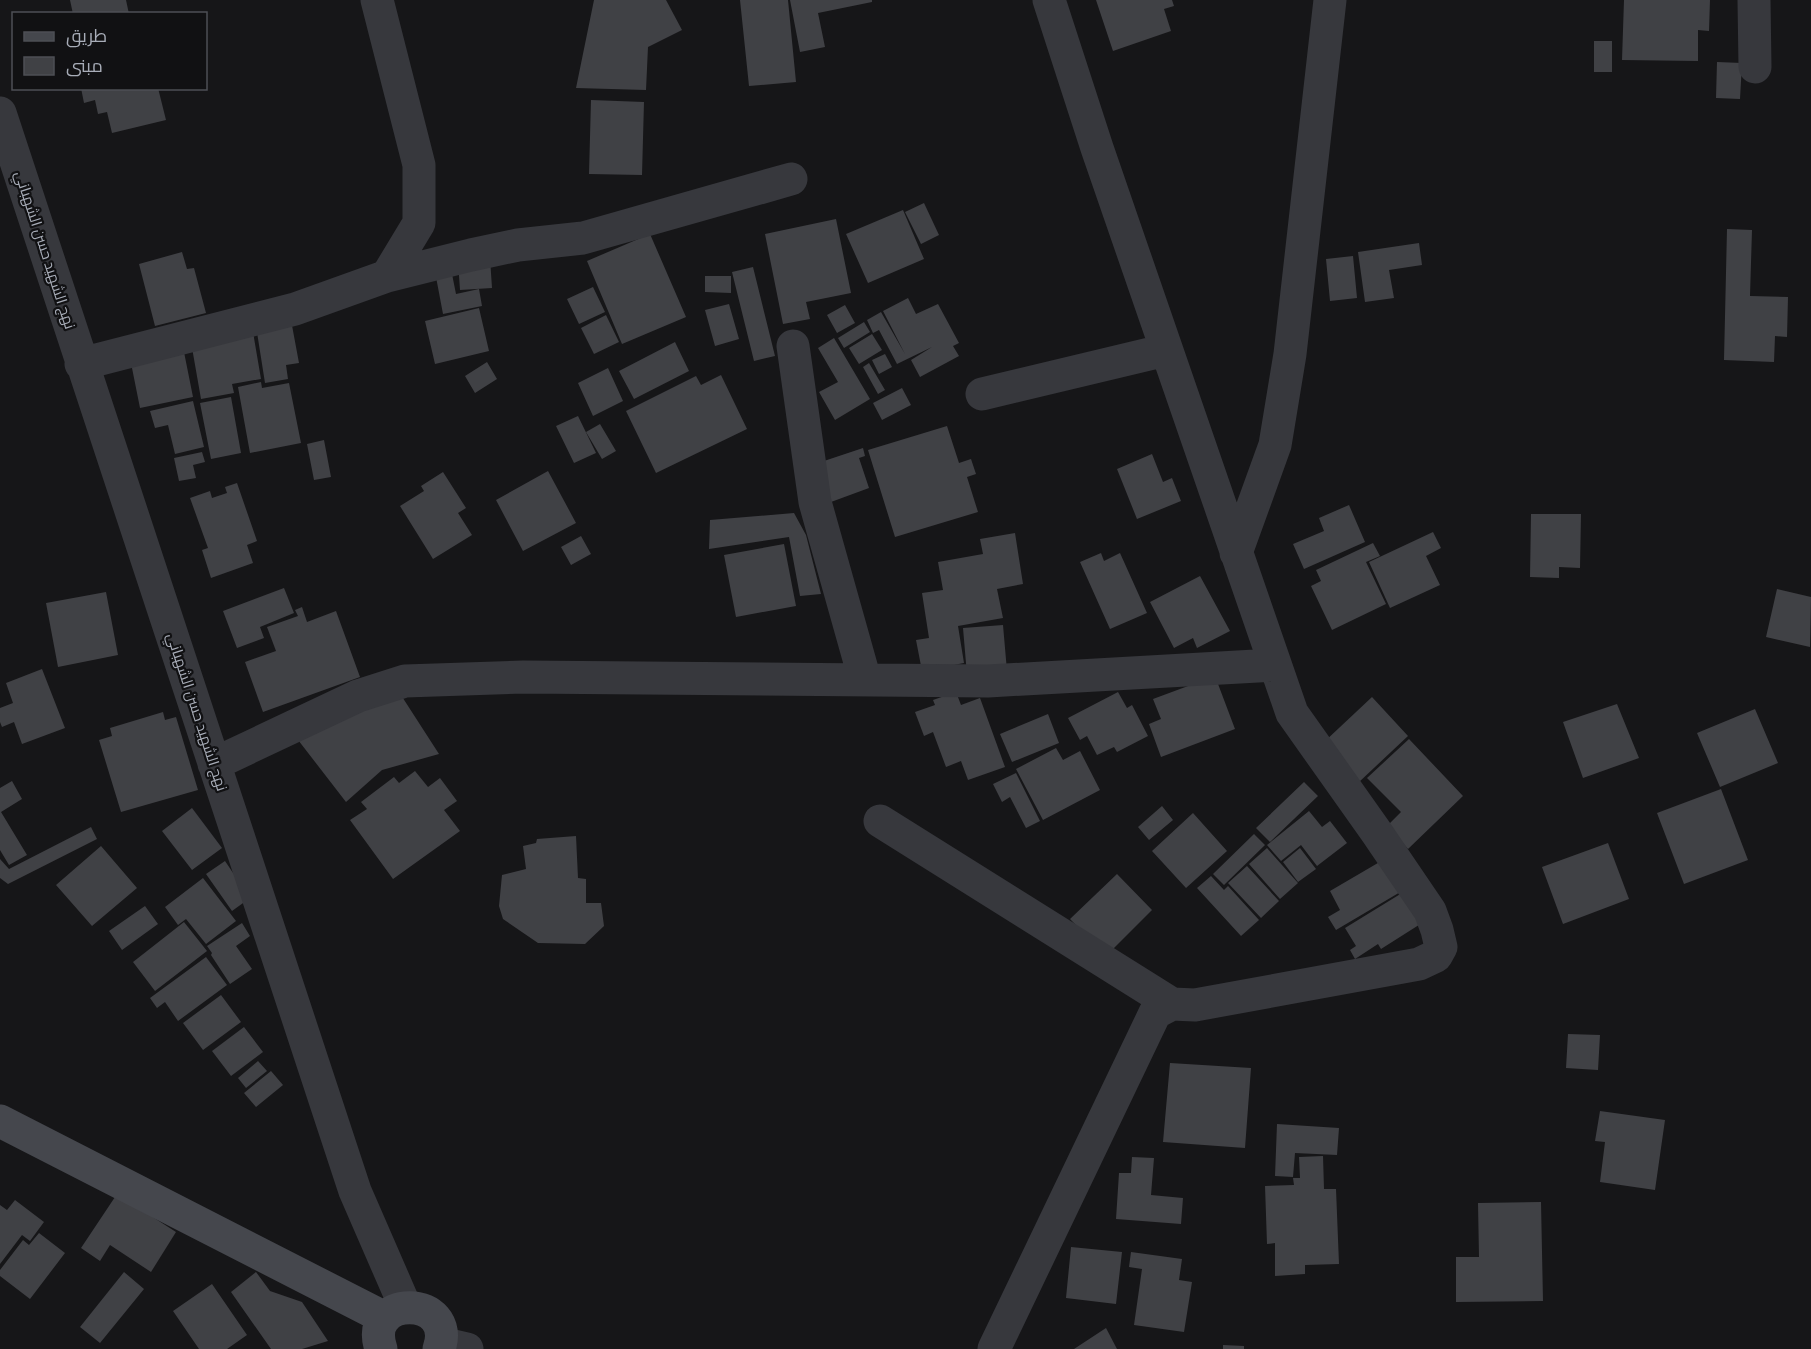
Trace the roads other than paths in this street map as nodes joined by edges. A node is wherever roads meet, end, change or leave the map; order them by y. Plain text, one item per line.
1 (377, 0) edge
2 (1049, 0) edge
3 (1330, 0) edge
4 (1754, 0) edge
5 (1755, 67) dead end
6 (2, 125) edge
7 (791, 179) dead end
8 (387, 276) junction
9 (793, 346) dead end
10 (1166, 350) junction
11 (81, 364) junction
12 (982, 394) dead end
13 (1236, 553) junction
14 (1274, 665) junction
15 (865, 680) junction
16 (214, 764) junction
17 (880, 821) dead end
18 (1172, 1004) junction
19 (0, 1121) edge
20 (390, 1325) edge
21 (445, 1348) edge
22 (994, 1349) edge

1 - 8 street
2 - 10 street
3 - 13 street
4 - 5 street
6 - 11 street, نهج الشهيد حسن الشهباني
7 - 8 street
8 - 11 street
9 - 15 street
10 - 12 street
10 - 13 street
11 - 16 street, نهج الشهيد حسن الشهباني
13 - 14 street
14 - 15 street
14 - 18 street
15 - 16 street
16 - 20 street, نهج الشهيد حسن الشهباني
17 - 18 street
18 - 22 street
19 - 20 street
20 - 21 street

